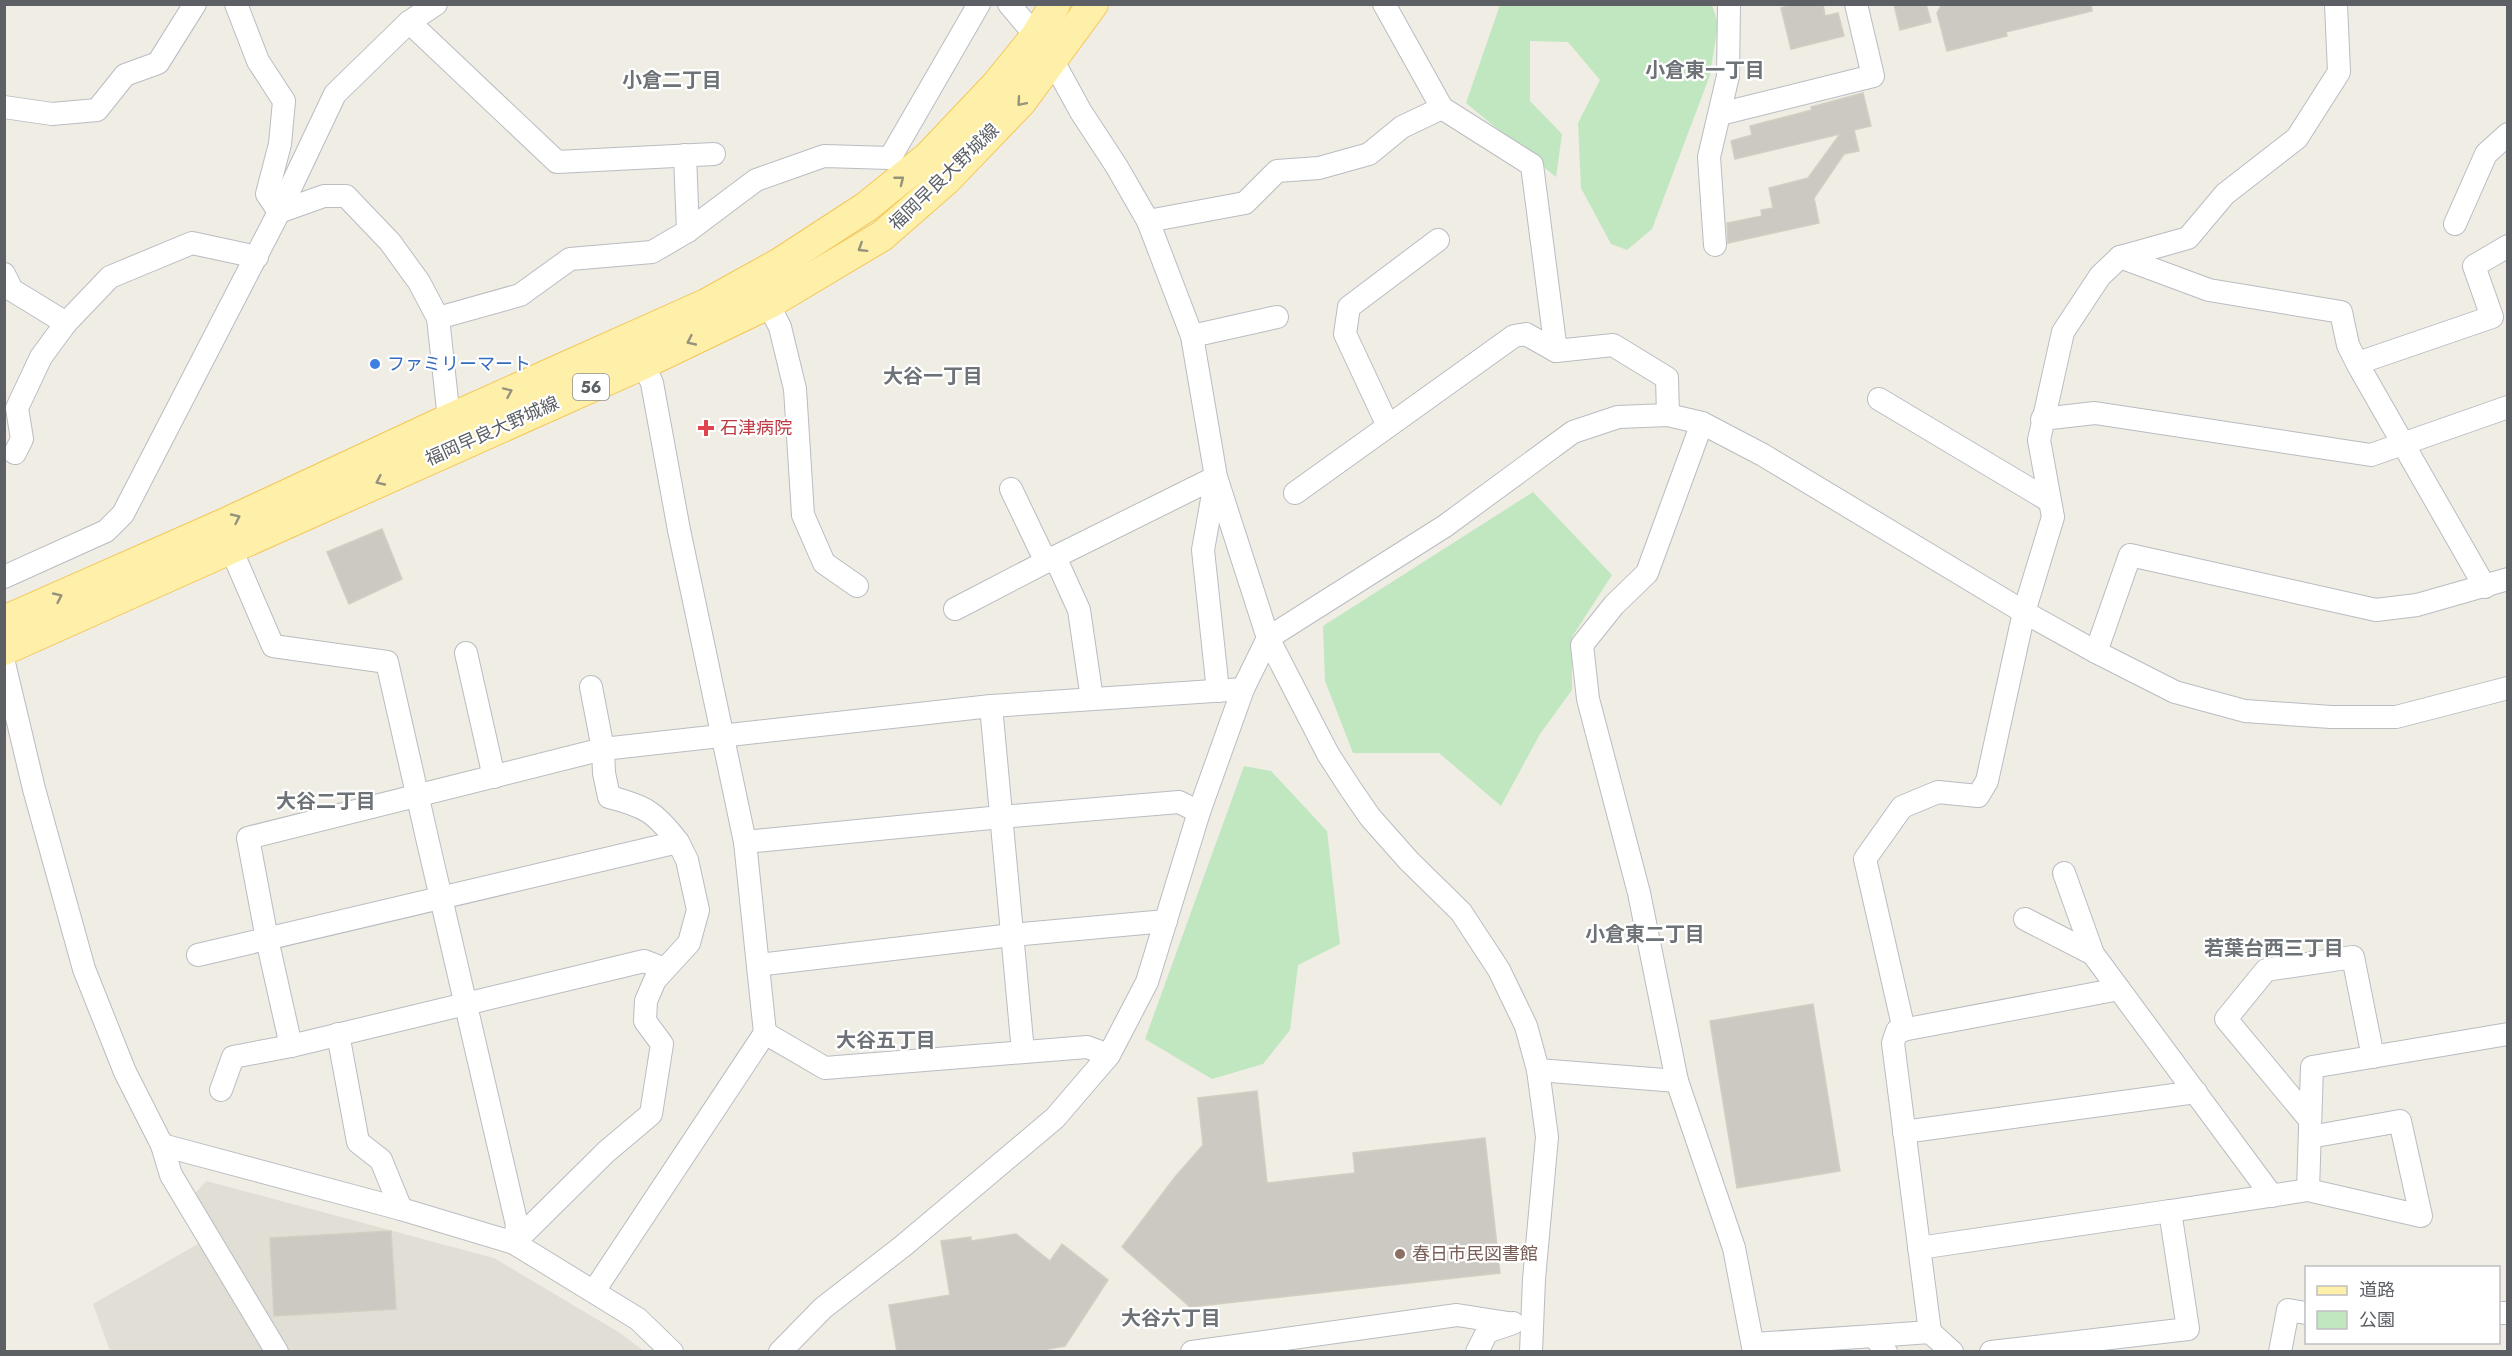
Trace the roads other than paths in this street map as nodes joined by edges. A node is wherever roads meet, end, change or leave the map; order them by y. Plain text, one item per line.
1 (195, 4) edge
2 (236, 4) edge
3 (436, 4) edge
4 (979, 4) edge
5 (1009, 4) edge
6 (1054, 4) edge
7 (1093, 4) edge
8 (1384, 4) edge
9 (1729, 4) edge
10 (1856, 4) edge
11 (2336, 4) edge
12 (409, 22) junction
13 (1036, 36) junction
14 (1053, 62) junction
15 (4, 107) edge
16 (1442, 108) junction
17 (1719, 114) junction
18 (2508, 134) edge
19 (714, 154) dead end
20 (685, 155) junction
21 (279, 212) junction
22 (1148, 220) junction
23 (2455, 224) dead end
24 (688, 231) junction
25 (1438, 240) dead end
26 (1714, 245) dead end
27 (2508, 246) edge
28 (257, 257) junction
29 (2120, 257) junction
30 (780, 263) junction
31 (4, 274) edge
32 (706, 304) junction
33 (768, 304) junction
34 (1277, 317) dead end
35 (438, 318) junction
36 (66, 323) junction
37 (656, 326) junction
38 (1192, 336) junction
39 (1556, 351) junction
40 (575, 362) junction
41 (2358, 363) junction
42 (643, 364) junction
43 (1880, 399) dead end
44 (2508, 407) edge
45 (542, 409) junction
46 (1668, 415) junction
47 (448, 418) junction
48 (2042, 418) junction
49 (1702, 423) junction
50 (1389, 426) junction
51 (2404, 444) junction
52 (15, 453) dead end
53 (415, 465) junction
54 (1216, 477) junction
55 (1011, 489) dead end
56 (1295, 493) dead end
57 (2049, 500) junction
58 (231, 549) junction
59 (1050, 559) junction
60 (4, 577) edge
61 (2508, 579) edge
62 (857, 586) dead end
63 (2485, 587) junction
64 (955, 609) dead end
65 (2024, 612) junction
66 (4, 621) edge
67 (1268, 638) junction
68 (4, 650) edge
69 (2096, 652) junction
70 (466, 653) dead end
71 (4, 663) edge
72 (591, 687) dead end
73 (2508, 688) edge
74 (1243, 689) junction
75 (1218, 691) junction
76 (1092, 699) junction
77 (991, 705) junction
78 (723, 735) junction
79 (603, 749) junction
80 (494, 777) junction
81 (417, 797) junction
82 (1199, 812) junction
83 (1001, 817) junction
84 (678, 842) junction
85 (745, 842) junction
86 (2064, 873) dead end
87 (442, 898) junction
88 (2025, 919) dead end
89 (1166, 921) junction
90 (1012, 935) junction
91 (267, 939) junction
92 (2093, 954) junction
93 (198, 955) dead end
94 (758, 965) junction
95 (665, 969) junction
96 (2119, 989) junction
97 (466, 1002) junction
98 (1904, 1030) junction
99 (765, 1033) junction
100 (338, 1034) junction
101 (2508, 1034) edge
102 (291, 1046) junction
103 (1023, 1052) junction
104 (1109, 1055) junction
105 (2373, 1057) junction
106 (1538, 1070) junction
107 (1677, 1081) junction
108 (221, 1090) dead end
109 (2196, 1092) junction
110 (2310, 1128) junction
111 (1904, 1132) junction
112 (162, 1145) junction
113 (2308, 1190) junction
114 (2272, 1196) junction
115 (401, 1209) junction
116 (2170, 1211) junction
117 (514, 1243) junction
118 (1919, 1248) junction
119 (594, 1291) junction
120 (2305, 1313) edge
121 (1508, 1323) junction
122 (1532, 1323) junction
123 (1930, 1332) junction
124 (1880, 1344) edge
125 (2071, 1347) edge
126 (1754, 1348) edge
127 (1997, 1351) edge
128 (277, 1352) edge
129 (672, 1352) edge
130 (780, 1352) edge
131 (1192, 1352) edge
132 (1477, 1352) edge
133 (1531, 1352) edge
134 (1952, 1352) edge
135 (2280, 1352) edge

1 - 15 street
2 - 21 street
3 - 12 street
4 - 24 street
5 - 13 street
6 - 13 main road, 福岡早良大野城線 / 56
7 - 14 main road, 福岡早良大野城線 / 56
8 - 16 street
9 - 17 street
10 - 17 street
11 - 29 street
12 - 20 street
12 - 21 street
13 - 14 street
30 -> 13 main road, 福岡早良大野城線 / 56
14 - 22 street
14 -> 33 main road, 福岡早良大野城線 / 56
16 - 22 street
16 - 39 street
17 - 26 street
18 - 23 street
19 - 20 street
20 - 24 street
21 - 28 street
21 - 35 street
22 - 38 street
24 - 35 street
25 - 50 street
27 - 41 street
28 - 36 street
28 - 60 street
29 - 41 street
29 - 48 street
30 - 32 main road, 福岡早良大野城線 / 56
30 - 33 street
31 - 36 street
32 - 33 street
32 - 37 main road, 福岡早良大野城線 / 56
33 -> 42 main road, 福岡早良大野城線 / 56
33 - 62 street
34 - 38 street
35 - 47 street
36 - 52 street
37 - 40 main road, 福岡早良大野城線 / 56
37 - 42 street
38 - 54 street
39 - 46 street
39 - 50 street
40 - 42 street
47 -> 40 main road, 福岡早良大野城線 / 56
41 - 51 street
42 - 45 main road, 福岡早良大野城線 / 56
42 - 78 street
43 - 57 street
44 - 51 street
45 - 47 street
45 - 53 main road, 福岡早良大野城線 / 56
46 - 49 street
46 - 67 street
47 - 53 street
66 -> 47 main road, 福岡早良大野城線 / 56
48 - 51 street
48 - 57 street
49 - 65 street
49 - 107 street
50 - 56 street
51 - 63 street
53 -> 58 main road, 福岡早良大野城線 / 56
54 - 59 street
54 - 67 street
54 - 75 street
55 - 59 street
57 - 65 street
58 - 68 main road, 福岡早良大野城線 / 56
58 - 81 street
59 - 64 street
59 - 76 street
61 - 63 street
63 - 69 street
65 - 69 street
65 - 98 street
67 - 74 street
67 - 106 street
69 - 73 street
70 - 80 street
71 - 112 street
72 - 79 street
74 - 75 street
74 - 82 street
75 - 76 street
76 - 77 street
77 - 78 street
77 - 83 street
78 - 79 street
78 - 85 street
79 - 80 street
79 - 84 street
80 - 81 street
81 - 87 street
81 - 91 street
82 - 83 street
82 - 89 street
83 - 85 street
83 - 90 street
84 - 87 street
84 - 95 street
85 - 94 street
86 - 92 street
87 - 91 street
87 - 97 street
88 - 92 street
89 - 90 street
89 - 104 street
90 - 94 street
90 - 103 street
91 - 93 street
91 - 102 street
92 - 96 street
94 - 99 street
95 - 97 street
95 - 117 street
96 - 98 street
96 - 109 street
97 - 100 street
97 - 117 street
98 - 111 street
99 - 103 street
99 - 119 street
100 - 102 street
100 - 115 street
101 - 105 street
102 - 108 street
103 - 104 street
104 - 130 street
105 - 110 street
105 - 110 street
106 - 107 street
106 - 122 street
107 - 126 street
109 - 111 street
109 - 114 street
110 - 113 street
110 - 113 street
111 - 118 street
112 - 115 street
112 - 128 street
113 - 114 street
114 - 116 street
115 - 117 street
116 - 118 street
116 - 125 street
117 - 119 street
118 - 123 street
119 - 129 street
120 - 135 street
121 - 122 street
121 - 131 street
121 - 132 street
122 - 133 street
123 - 124 street
123 - 134 street
124 - 126 street
125 - 127 street

